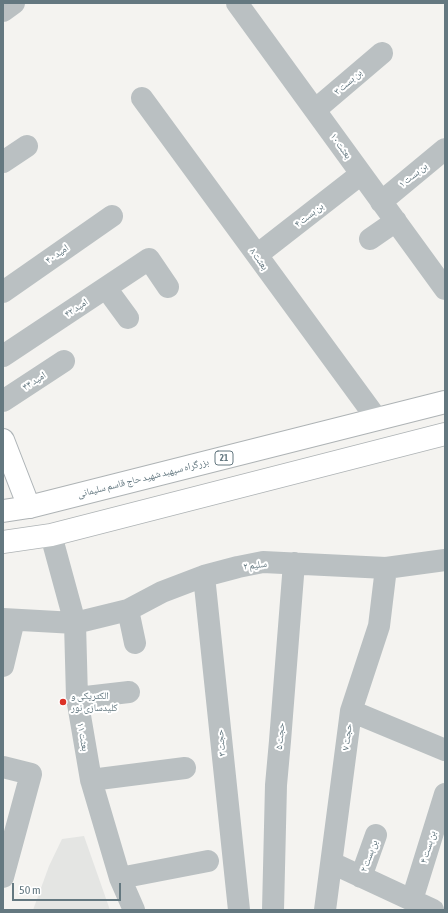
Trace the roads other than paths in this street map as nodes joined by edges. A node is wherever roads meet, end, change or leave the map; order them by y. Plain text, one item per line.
1 (14, 3) edge
2 (237, 3) edge
3 (3, 11) edge
4 (382, 53) dead end
5 (142, 98) dead end
6 (315, 110) junction
7 (27, 146) dead end
8 (445, 149) edge
9 (3, 162) edge
10 (361, 174) junction
11 (381, 202) junction
12 (112, 216) dead end
13 (396, 221) junction
14 (370, 239) dead end
15 (257, 256) junction
16 (168, 287) dead end
17 (106, 288) junction
18 (445, 289) edge
19 (3, 292) edge
20 (128, 318) dead end
21 (3, 356) edge
22 (64, 361) dead end
23 (3, 401) edge
24 (445, 402) edge
25 (377, 419) junction
26 (445, 434) edge
27 (3, 440) edge
28 (28, 507) junction
29 (3, 511) edge
30 (51, 535) junction
31 (3, 542) edge
32 (445, 560) edge
33 (294, 563) junction
34 (386, 568) junction
35 (204, 576) junction
36 (128, 610) junction
37 (9, 620) edge
38 (74, 623) junction
39 (135, 644) dead end
40 (3, 666) edge
41 (129, 692) dead end
42 (77, 698) junction
43 (351, 711) junction
44 (445, 750) edge
45 (3, 767) edge
46 (185, 768) dead end
47 (91, 780) junction
48 (445, 794) edge
49 (376, 835) dead end
50 (208, 862) dead end
51 (332, 863) junction
52 (3, 877) edge
53 (361, 877) junction
54 (120, 878) junction
55 (412, 900) junction
56 (134, 910) edge
57 (238, 910) edge
58 (273, 910) edge
59 (325, 910) edge
60 (433, 910) edge

1 - 3 street
2 - 6 street, بعثت ۱۰
4 - 6 street, بن بست ۳
5 - 15 street, بعثت ۸
6 - 10 street, بعثت ۱۰
7 - 9 street
8 - 11 street, بن بست ۱
10 - 11 street, بعثت ۱۰
10 - 15 street, بن بست ۴
11 - 13 street, بعثت ۱۰
12 - 19 street, امید ۴۰
13 - 14 street
13 - 18 street, بعثت ۱۰
15 - 25 street, بعثت ۸
16 - 17 street, امید ۴۲
17 - 20 street
17 - 21 street, امید ۴۲
22 - 23 street, امید ۴۴
24 - 25 main road, بزرگراه سپهبد شهید حاج قاسم سلیمانی / 21
25 - 28 main road, بزرگراه سپهبد شهید حاج قاسم سلیمانی / 21
26 - 30 main road
27 - 28 main road
28 - 29 main road, بزرگراه سپهبد شهید حاج قاسم سلیمانی / 21
30 - 31 main road
30 - 38 street, بعثت ۱۱
32 - 34 street, سلیم ۲
33 - 34 street, سلیم ۲
33 - 35 street, سلیم ۲
33 - 58 street, حجت ۵
34 - 43 street, حجت ۷
35 - 36 street, سلیم ۲
35 - 57 street, حجت ۳
36 - 38 street, سلیم ۲
36 - 39 street
37 - 38 street, سلیم ۲
37 - 40 street
38 - 42 street, بعثت ۱۱
41 - 42 street
42 - 47 street, بعثت ۱۱
43 - 44 street
43 - 51 street, حجت ۷
45 - 52 street
46 - 47 street
47 - 54 street, بعثت ۱۱
48 - 55 street, بن بست ۴
49 - 53 street, بن بست ۲
50 - 54 street
51 - 53 street
51 - 59 street, حجت ۷
53 - 55 street
54 - 56 street, بعثت ۱۱
55 - 60 street

